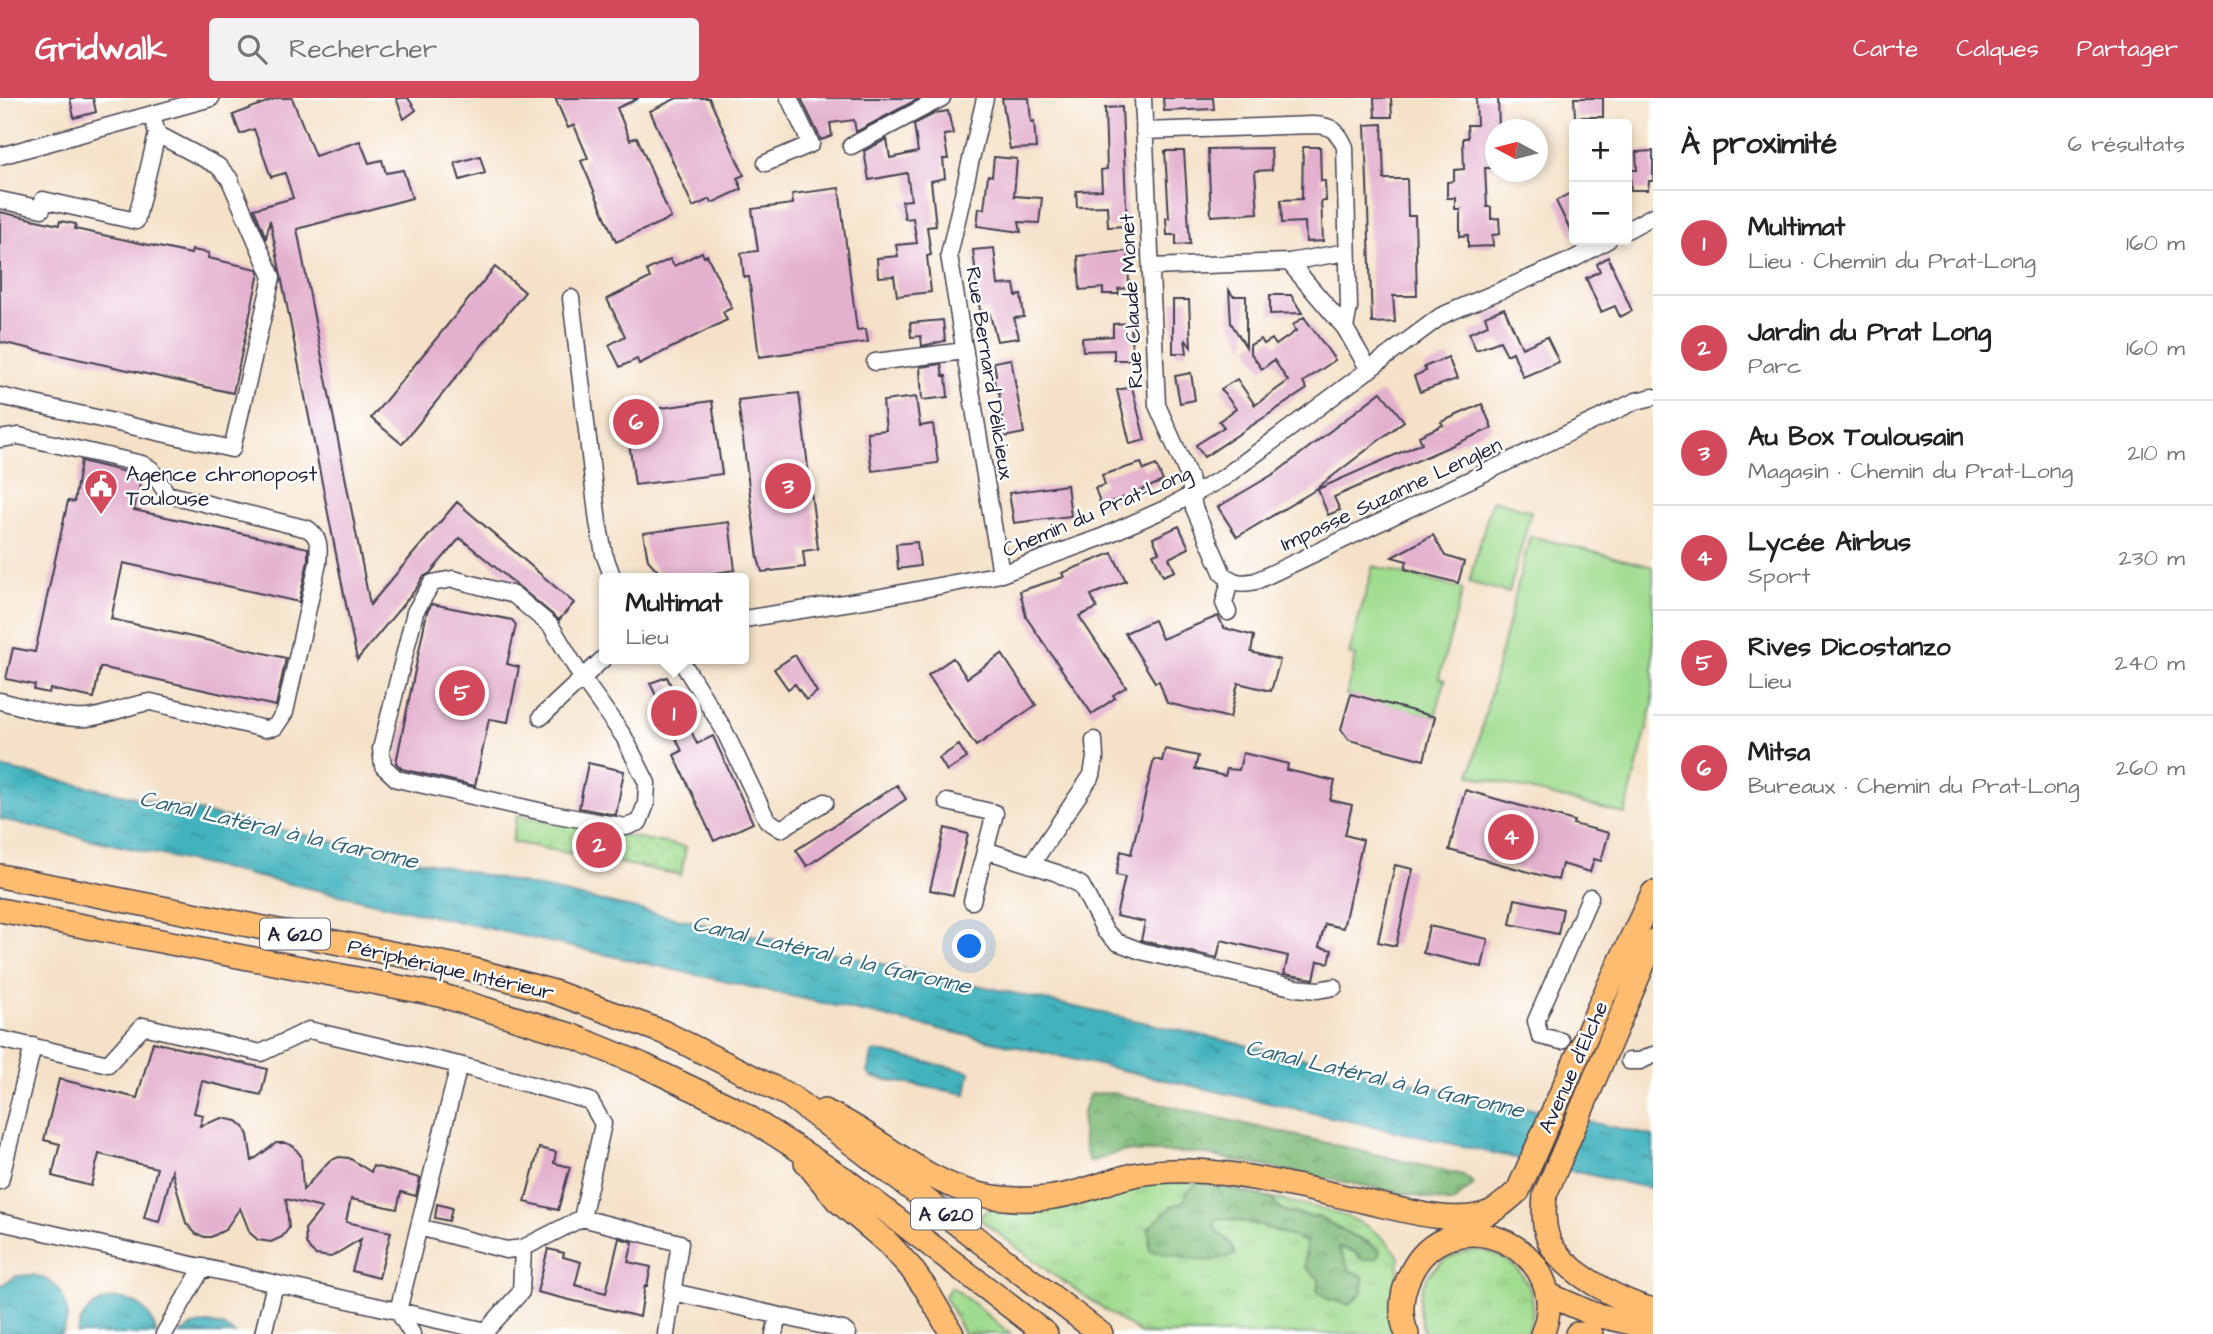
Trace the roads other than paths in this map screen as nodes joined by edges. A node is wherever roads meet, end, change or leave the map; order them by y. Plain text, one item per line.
1 (211, 98) edge
2 (789, 98) edge
3 (942, 98) edge
4 (985, 98) edge
5 (1143, 98) edge
6 (152, 114) junction
7 (1144, 131) junction
8 (157, 134) junction
9 (851, 146) dead end
10 (0, 156) edge
11 (766, 163) dead end
12 (0, 200) edge
13 (1653, 216) edge
14 (1632, 227) edge
15 (1599, 245) edge
16 (1347, 252) junction
17 (1289, 262) junction
18 (1151, 267) junction
19 (571, 298) dead end
20 (1345, 328) junction
21 (965, 351) junction
22 (874, 362) dead end
23 (1369, 370) junction
24 (0, 396) edge
25 (1653, 397) edge
26 (0, 439) edge
27 (1192, 496) junction
28 (611, 573) edge
29 (1001, 574) junction
30 (1230, 581) junction
31 (1228, 612) dead end
32 (749, 618) edge
33 (599, 663) edge
34 (683, 664) edge
35 (582, 678) junction
36 (0, 701) edge
37 (541, 716) dead end
38 (1094, 740) dead end
39 (825, 802) dead end
40 (947, 802) dead end
41 (985, 850) junction
42 (1031, 865) junction
43 (0, 876) edge
44 (1653, 893) edge
45 (1590, 897) dead end
46 (972, 901) dead end
47 (0, 910) edge
48 (1653, 942) edge
49 (1335, 987) dead end
50 (0, 1039) edge
51 (1561, 1041) dead end
52 (33, 1046) junction
53 (1653, 1055) edge
54 (1629, 1061) dead end
55 (459, 1065) junction
56 (790, 1096) junction
57 (795, 1147) junction
58 (0, 1181) edge
59 (1518, 1191) junction
60 (1545, 1195) junction
61 (582, 1218) junction
62 (0, 1222) edge
63 (419, 1227) junction
64 (1485, 1234) junction
65 (523, 1248) junction
66 (1524, 1253) junction
67 (202, 1267) junction
68 (275, 1284) junction
69 (673, 1292) junction
70 (1547, 1294) junction
71 (1653, 1310) edge
72 (398, 1311) junction
73 (779, 1316) junction
74 (1653, 1328) edge
75 (485, 1333) edge
76 (164, 1334) edge
77 (263, 1334) edge
78 (412, 1334) edge
79 (666, 1334) edge
80 (774, 1334) edge
81 (848, 1334) edge
82 (952, 1334) edge
83 (1046, 1334) edge
84 (1101, 1334) edge
85 (1407, 1334) edge
86 (1542, 1334) edge
87 (1577, 1334) edge
88 (1591, 1334) edge

1 - 6 street
2 - 11 street
3 - 9 street
4 - 21 street, Rue Bernard Délicieux
5 - 7 street, Rue Claude Monet
6 - 8 street
6 - 10 street
7 - 16 street
7 - 18 street, Rue Claude Monet
8 - 12 street
8 - 24 street
13 - 14 street
15 - 23 street, Chemin du Prat-Long
16 - 17 street
16 - 20 street
17 - 18 street
17 - 20 street
18 - 27 street, Rue Claude Monet
19 - 28 street
20 - 23 street
21 - 22 street
21 - 29 street, Rue Bernard Délicieux
23 - 27 street, Chemin du Prat-Long
25 - 30 street, Impasse Suzanne Lenglen
26 - 36 street
27 - 29 street, Chemin du Prat-Long
27 - 30 street
29 - 32 street, Chemin du Prat-Long
30 - 31 street
33 - 35 street
34 - 39 street
35 - 35 street
35 - 37 street
38 - 42 street
40 - 41 street
41 - 42 street
41 - 46 street
42 - 49 street
43 - 56 highway, Périphérique Intérieur / A 620
44 - 59 highway, Avenue d'Elche, bridge
45 - 51 street
47 - 57 highway, A 620
48 - 60 highway, Avenue d'Elche, bridge
50 - 52 street
52 - 55 street
52 - 58 street
53 - 54 street
55 - 61 street
55 - 63 street
56 - 59 highway
56 - 84 highway, Périphérique Intérieur / A 620
57 - 82 highway
57 - 83 highway, A 620
59 - 64 highway, Avenue d'Elche
60 - 66 highway, Avenue d'Elche
60 - 71 highway
61 - 65 street
61 - 69 street
62 - 67 street
63 - 65 street
63 - 72 street
64 - 66 highway
64 - 85 highway
65 - 75 street
66 - 70 highway
67 - 68 street
67 - 76 street
68 - 72 street
68 - 77 street
69 - 73 street
69 - 79 street
70 - 74 highway
70 - 86 highway
72 - 75 street
72 - 78 street
73 - 80 street
73 - 81 street
87 - 88 highway

